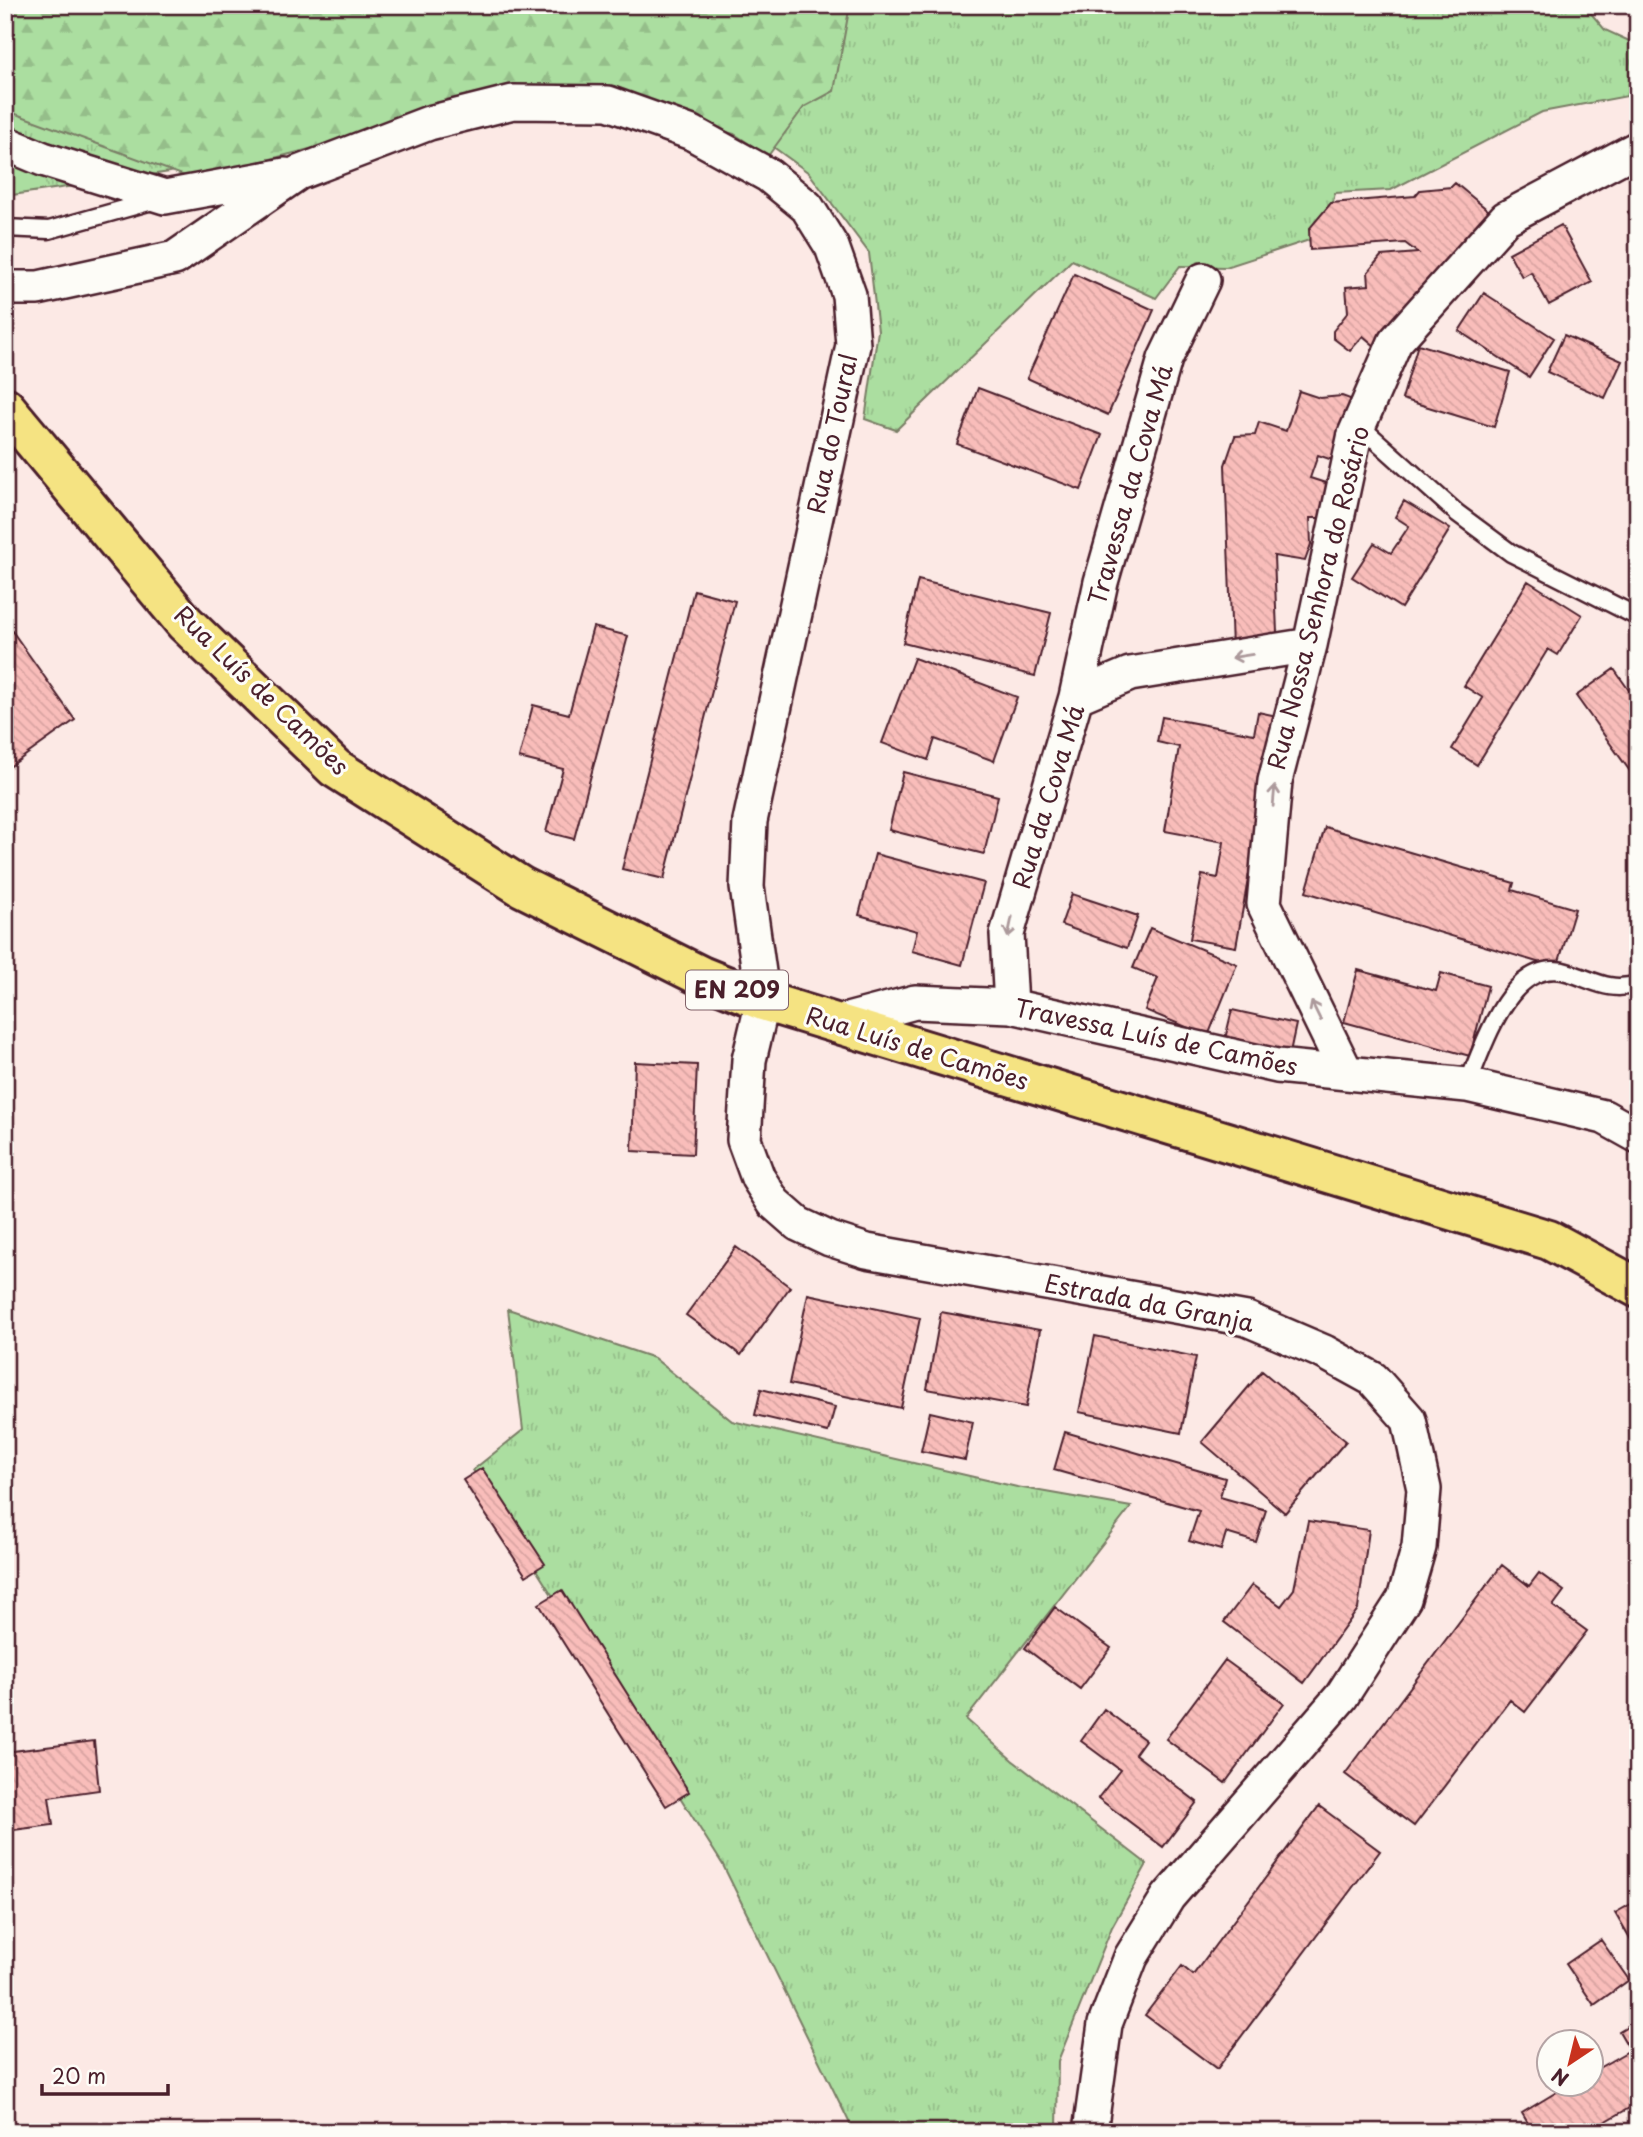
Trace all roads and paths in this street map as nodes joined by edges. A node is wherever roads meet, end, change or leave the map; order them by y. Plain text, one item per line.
1 (5, 143) edge
2 (1638, 148) edge
3 (298, 173) junction
4 (165, 197) junction
5 (5, 228) edge
6 (1203, 280) dead end
7 (5, 288) edge
8 (5, 407) edge
9 (1359, 425) junction
10 (1638, 617) edge
11 (1310, 645) junction
12 (1076, 697) junction
13 (1638, 984) edge
14 (763, 1001) junction
15 (1011, 1006) junction
16 (836, 1023) junction
17 (1346, 1072) junction
18 (1467, 1085) junction
19 (1638, 1136) edge
20 (1638, 1289) edge
21 (1090, 2132) edge

1 - 4 street, Rua do Toural / EN 209
2 - 9 street, Rua Nossa Senhora do Rosário
3 - 4 street, Rua do Toural / EN 209
3 - 7 street, Rua do Toural / EN 209
3 - 14 street, Rua do Toural / EN 209
4 - 5 lane
6 - 12 street, Travessa da Cova Má
8 - 14 main road, Rua Luís de Camões / EN 209
9 - 10 lane
9 - 11 street, Rua Nossa Senhora do Rosário
11 -> 12 street, Rua da Cova Má
17 -> 11 street, Rua Nossa Senhora do Rosário
12 -> 15 street, Rua da Cova Má
13 - 18 lane
14 - 16 main road, Rua Luís de Camões / EN 209
14 - 21 street, Estrada da Granja
15 - 16 street, Travessa Luís de Camões
15 - 17 street, Travessa Luís de Camões
16 - 20 main road, Rua Luís de Camões / EN 209
17 - 18 street, Travessa Luís de Camões
18 - 19 street, Travessa Luís de Camões

